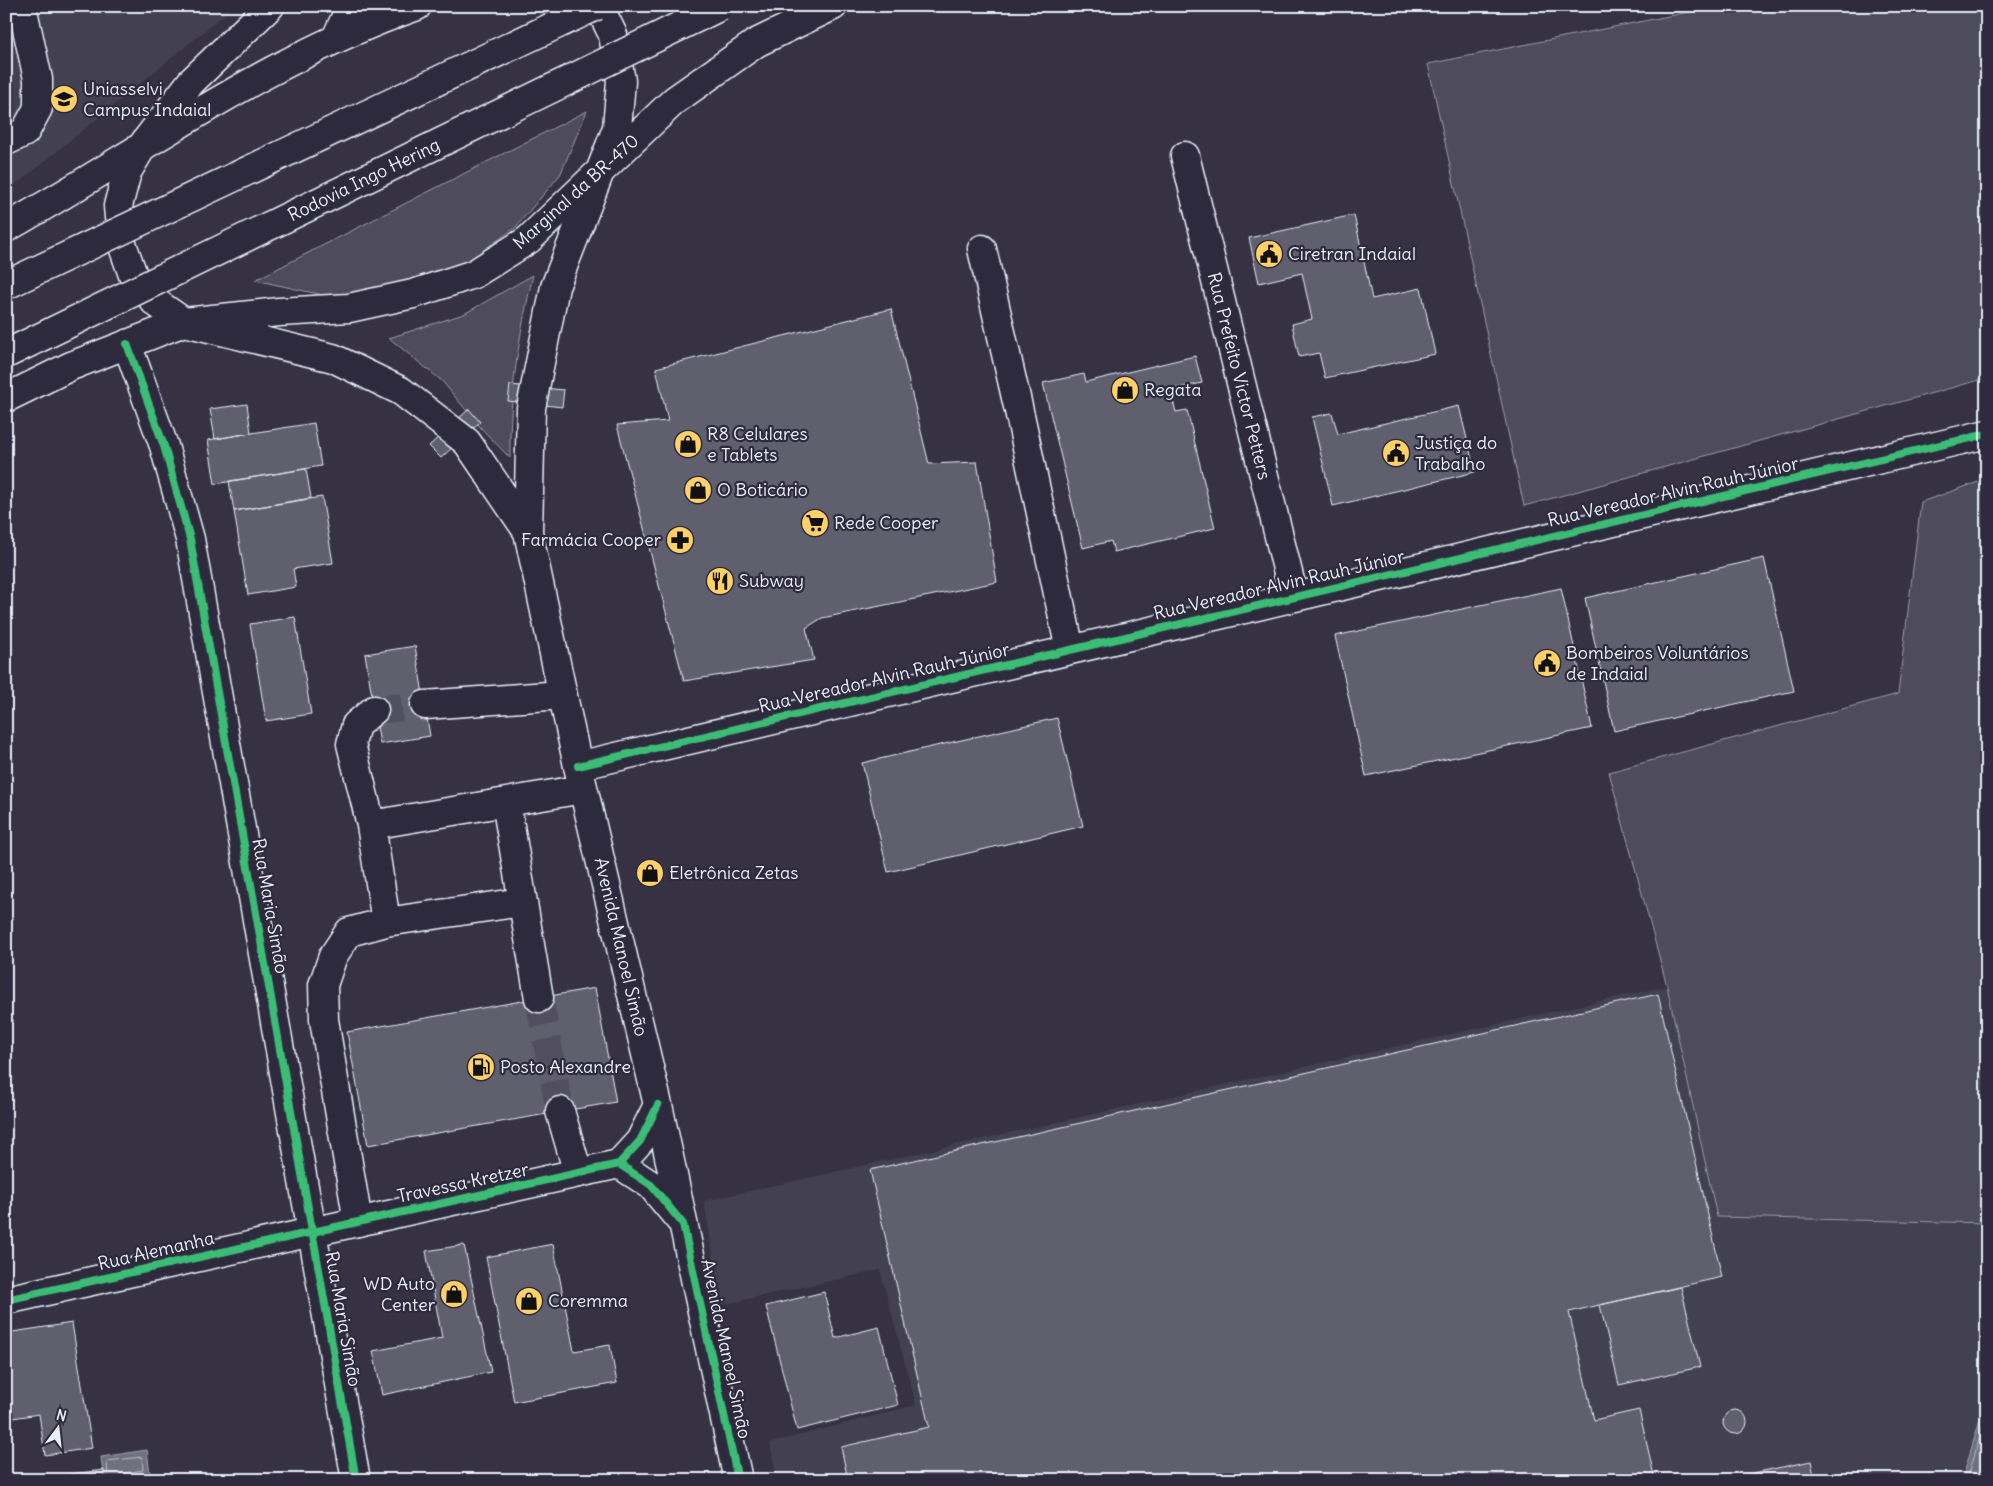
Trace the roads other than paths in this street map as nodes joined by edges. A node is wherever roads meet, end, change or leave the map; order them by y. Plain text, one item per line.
1 (22, 6) edge
2 (270, 6) edge
3 (351, 6) edge
4 (417, 6) edge
5 (598, 6) edge
6 (721, 6) edge
7 (833, 6) edge
8 (337, 36) junction
9 (6, 141) edge
10 (145, 142) junction
11 (1185, 156) dead end
12 (601, 172) junction
13 (6, 228) edge
14 (982, 249) dead end
15 (6, 285) edge
16 (184, 322) junction
17 (127, 344) junction
18 (6, 354) edge
19 (6, 398) edge
20 (1987, 434) edge
21 (528, 532) junction
22 (1294, 597) junction
23 (1070, 650) junction
24 (562, 695) junction
25 (425, 705) tunnel mouth
26 (374, 710) tunnel mouth
27 (580, 777) junction
28 (506, 802) junction
29 (371, 825) junction
30 (522, 902) junction
31 (386, 922) junction
32 (539, 998) tunnel mouth
33 (658, 1105) junction
34 (560, 1111) tunnel mouth
35 (620, 1164) junction
36 (578, 1173) junction
37 (358, 1222) junction
38 (683, 1224) junction
39 (312, 1232) junction
40 (6, 1300) edge
41 (356, 1480) edge
42 (738, 1480) edge

1 - 9 main road
2 - 10 main road
3 - 8 main road
4 - 8 main road
5 - 12 main road, Avenida Manoel Simão
5 - 15 main road, bridge
6 - 18 main road, Rodovia Ingo Hering, bridge
7 - 12 main road, Marginal da BR-470
8 - 10 main road
10 - 13 main road
10 - 16 main road
11 - 22 main road, Rua Prefeito Victor Petters
12 - 16 main road, Marginal da BR-470
12 - 21 main road, Avenida Manoel Simão
14 - 23 main road
16 - 17 main road, Marginal da BR-470
16 - 21 main road, Avenida Manoel Simão
17 - 19 main road, Marginal da BR-470
17 - 39 main road, Rua Maria Simão
20 - 22 main road, Rua Vereador Alvin Rauh Júnior
21 - 24 main road, Avenida Manoel Simão
22 - 23 main road, Rua Vereador Alvin Rauh Júnior
23 - 27 main road, Rua Vereador Alvin Rauh Júnior
24 - 25 main road
24 - 27 main road, Avenida Manoel Simão
26 - 29 main road
27 - 28 main road, Rua Vereador Alvin Rauh Júnior
27 - 33 main road, Avenida Manoel Simão
28 - 29 main road, Rua Vereador Alvin Rauh Júnior
28 - 30 main road
29 - 31 main road
30 - 31 main road
30 - 32 main road
31 - 37 main road
33 - 35 main road
33 - 38 main road, Avenida Manoel Simão
34 - 36 main road
35 - 36 main road, Travessa Kretzer
35 - 38 main road
36 - 37 main road, Travessa Kretzer
37 - 39 main road, Travessa Kretzer
38 - 42 main road, Avenida Manoel Simão
39 - 40 main road, Rua Alemanha
39 - 41 main road, Rua Maria Simão

